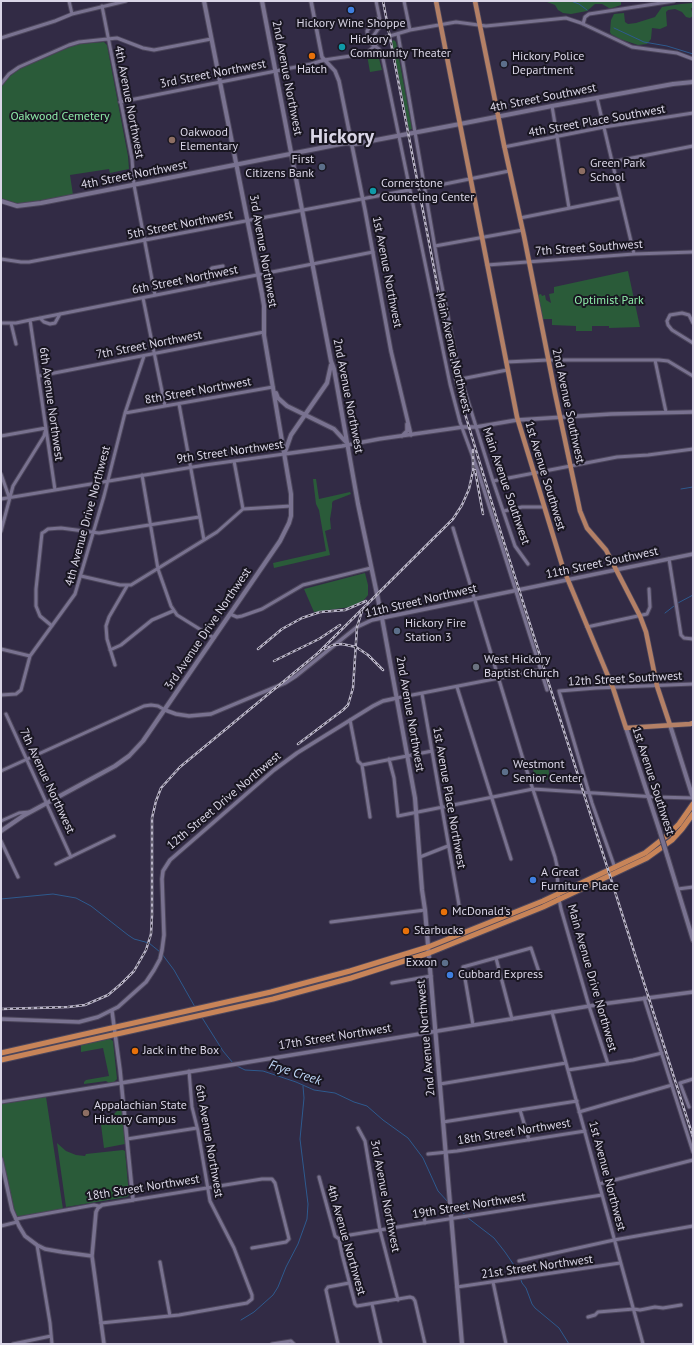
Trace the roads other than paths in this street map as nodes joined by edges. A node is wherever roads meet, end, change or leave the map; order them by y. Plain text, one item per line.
1 (69, 1) edge
2 (126, 1) edge
3 (204, 1) edge
4 (262, 1) edge
5 (311, 1) edge
6 (376, 1) edge
7 (404, 1) edge
8 (436, 1) edge
9 (475, 1) edge
10 (674, 1) edge
11 (660, 2) edge
12 (102, 6) junction
13 (72, 14) junction
14 (379, 18) junction
15 (583, 24) junction
16 (441, 25) junction
17 (480, 26) junction
18 (410, 30) junction
19 (398, 34) junction
20 (1, 38) edge
21 (108, 38) junction
22 (211, 39) junction
23 (370, 42) junction
24 (375, 46) junction
25 (693, 59) edge
26 (324, 60) junction
27 (276, 71) junction
28 (220, 82) junction
29 (693, 82) edge
30 (1, 84) edge
31 (597, 98) junction
32 (120, 102) junction
33 (552, 106) junction
34 (693, 113) edge
35 (498, 116) junction
36 (460, 124) junction
37 (604, 127) junction
38 (415, 132) junction
39 (398, 136) junction
40 (556, 137) junction
41 (351, 144) junction
42 (693, 146) edge
43 (504, 147) junction
44 (292, 154) junction
45 (612, 162) junction
46 (237, 165) junction
47 (509, 171) junction
48 (471, 179) junction
49 (134, 185) junction
50 (425, 188) junction
51 (409, 190) junction
52 (620, 198) junction
53 (362, 200) junction
54 (1, 201) edge
55 (569, 208) junction
56 (303, 211) junction
57 (520, 218) junction
58 (248, 221) junction
59 (523, 230) junction
60 (482, 238) junction
61 (144, 240) junction
62 (435, 246) junction
63 (373, 252) junction
64 (693, 252) edge
65 (634, 254) junction
66 (1, 259) edge
67 (529, 261) junction
68 (313, 263) junction
69 (487, 265) junction
70 (223, 266) dead end
71 (258, 275) junction
72 (208, 284) junction
73 (155, 295) junction
74 (143, 298) junction
75 (60, 314) junction
76 (40, 318) junction
77 (30, 320) junction
78 (1, 323) edge
79 (11, 323) junction
80 (693, 323) edge
81 (264, 332) junction
82 (693, 343) edge
83 (16, 344) dead end
84 (155, 354) junction
85 (144, 356) junction
86 (548, 360) junction
87 (656, 360) junction
88 (331, 361) junction
89 (506, 362) junction
90 (507, 370) junction
91 (39, 376) junction
92 (693, 376) edge
93 (461, 379) junction
94 (273, 387) junction
95 (179, 404) junction
96 (165, 406) junction
97 (666, 412) junction
98 (693, 412) edge
99 (125, 413) junction
100 (305, 415) junction
101 (407, 417) junction
102 (560, 417) junction
103 (517, 420) junction
104 (463, 427) junction
105 (476, 427) junction
106 (46, 428) junction
107 (411, 435) junction
108 (1, 436) edge
109 (401, 436) junction
110 (347, 444) junction
111 (693, 449) edge
112 (284, 454) junction
113 (234, 461) junction
114 (571, 466) junction
115 (191, 468) junction
116 (1, 474) edge
117 (533, 474) junction
118 (142, 476) junction
119 (108, 481) junction
120 (492, 481) junction
121 (55, 490) junction
122 (9, 497) junction
123 (1, 499) edge
124 (291, 506) junction
125 (544, 506) junction
126 (243, 509) junction
127 (504, 511) junction
128 (200, 517) junction
129 (150, 525) junction
130 (453, 528) dead end
131 (1, 531) edge
132 (93, 533) junction
133 (204, 540) junction
134 (693, 554) edge
135 (669, 559) junction
136 (528, 564) dead end
137 (371, 568) junction
138 (158, 569) junction
139 (617, 570) junction
140 (81, 576) junction
141 (568, 581) junction
142 (127, 586) junction
143 (648, 589) dead end
144 (515, 591) junction
145 (474, 599) junction
146 (173, 611) junction
147 (230, 614) junction
148 (640, 616) junction
149 (382, 618) junction
150 (52, 626) junction
151 (587, 627) junction
152 (214, 638) junction
153 (693, 639) edge
154 (1, 649) edge
155 (110, 650) junction
156 (30, 656) junction
157 (114, 665) dead end
158 (540, 670) junction
159 (499, 678) junction
160 (693, 684) edge
161 (657, 686) junction
162 (457, 687) junction
163 (613, 688) junction
164 (547, 690) dead end
165 (422, 694) junction
166 (1, 695) edge
167 (397, 698) junction
168 (165, 710) junction
169 (6, 714) dead end
170 (350, 720) junction
171 (692, 724) edge
172 (670, 726) junction
173 (626, 728) junction
174 (432, 751) junction
175 (408, 755) junction
176 (389, 759) junction
177 (26, 760) junction
178 (362, 765) junction
179 (1, 771) edge
180 (533, 789) junction
181 (590, 792) junction
182 (648, 796) junction
183 (492, 797) junction
184 (693, 798) edge
185 (46, 803) junction
186 (693, 804) edge
187 (441, 808) junction
188 (30, 812) junction
189 (416, 812) junction
190 (693, 814) edge
191 (370, 817) dead end
192 (1, 821) edge
193 (1, 831) edge
194 (114, 836) dead end
195 (1, 841) edge
196 (448, 846) junction
197 (71, 857) junction
198 (420, 857) junction
199 (511, 859) dead end
200 (56, 864) dead end
201 (615, 868) junction
202 (18, 877) dead end
203 (693, 887) edge
204 (678, 888) junction
205 (559, 897) junction
206 (459, 905) dead end
207 (426, 910) junction
208 (331, 922) dead end
209 (692, 930) edge
210 (693, 940) edge
211 (429, 950) junction
212 (496, 958) junction
213 (539, 972) dead end
214 (431, 976) junction
215 (392, 983) dead end
216 (693, 992) edge
217 (644, 998) junction
218 (589, 1006) junction
219 (112, 1011) junction
220 (552, 1012) junction
221 (1, 1019) edge
222 (512, 1019) junction
223 (473, 1025) junction
224 (114, 1027) junction
225 (436, 1031) junction
226 (115, 1034) junction
227 (1, 1053) edge
228 (662, 1053) junction
229 (1, 1060) edge
230 (566, 1063) junction
231 (608, 1064) junction
232 (568, 1070) junction
233 (189, 1071) junction
234 (693, 1079) edge
235 (121, 1083) junction
236 (440, 1084) junction
237 (672, 1085) junction
238 (576, 1101) junction
239 (1, 1102) edge
240 (689, 1107) dead end
241 (520, 1110) junction
242 (580, 1112) junction
243 (443, 1122) junction
244 (197, 1128) junction
245 (358, 1128) dead end
246 (585, 1131) junction
247 (127, 1139) junction
248 (529, 1140) junction
249 (446, 1152) junction
250 (693, 1152) edge
251 (428, 1154) dead end
252 (693, 1160) edge
253 (1, 1162) edge
254 (319, 1176) dead end
255 (599, 1184) junction
256 (207, 1188) junction
257 (602, 1195) junction
258 (133, 1200) junction
259 (100, 1206) junction
260 (423, 1209) dead end
261 (451, 1219) junction
262 (16, 1221) junction
263 (425, 1223) junction
264 (1, 1226) edge
265 (693, 1226) edge
266 (380, 1230) junction
267 (339, 1239) junction
268 (614, 1240) junction
269 (37, 1245) junction
270 (252, 1248) dead end
271 (92, 1256) junction
272 (519, 1261) dead end
273 (160, 1262) dead end
274 (620, 1263) junction
275 (493, 1282) junction
276 (349, 1283) junction
277 (457, 1287) junction
278 (398, 1300) junction
279 (372, 1304) junction
280 (681, 1305) dead end
281 (634, 1309) junction
282 (170, 1316) junction
283 (588, 1317) dead end
284 (101, 1323) junction
285 (52, 1336) junction
286 (293, 1343) edge
287 (13, 1344) edge
288 (52, 1344) edge
289 (104, 1344) edge
290 (272, 1344) edge
291 (338, 1344) edge
292 (381, 1344) edge
293 (425, 1344) edge
294 (462, 1344) edge
295 (506, 1344) edge
296 (643, 1344) edge

1 - 13 street
2 - 12 street
3 - 22 main road, 3rd Avenue Northwest
4 - 27 main road, 2nd Avenue Northwest
5 - 26 street, 1st Avenue Northwest
6 - 14 street
7 - 18 street
8 - 16 main road, 1st Avenue Southwest
9 - 17 main road, 2nd Avenue Southwest
10 - 11 street
11 - 15 street
12 - 13 street
12 - 21 street, 4th Avenue Northwest
13 - 20 street
14 - 23 street
14 - 23 street
15 - 17 street, 3rd Street Northwest
15 - 25 street, 3rd Street Northwest
16 - 17 street, 3rd Street Northwest
16 - 18 street, 3rd Street Northwest
16 - 36 main road, 1st Avenue Southwest
17 - 35 main road, 2nd Avenue Southwest
18 - 19 street, 3rd Street Northwest
19 - 24 street, 3rd Street Northwest
19 - 38 street, Main Avenue Southwest
21 - 22 street
21 - 30 street
21 - 32 street, 4th Avenue Northwest
22 - 28 main road, 3rd Avenue Northwest
23 - 24 street, Main Avenue Northwest
24 - 26 street, 3rd Street Northwest
24 - 39 street, Main Avenue Northwest
26 - 27 street, 3rd Street Northwest
26 - 41 street, 1st Avenue Northwest
27 - 28 street, 3rd Street Northwest
27 - 44 main road, 2nd Avenue Northwest
28 - 32 street, 3rd Street Northwest
28 - 46 main road, 3rd Avenue Northwest
29 - 31 main road, 4th Street Southwest
31 - 33 main road, 4th Street Southwest
31 - 37 street
32 - 49 street, 4th Avenue Northwest
33 - 35 main road, 4th Street Southwest
33 - 40 street
34 - 37 street, 4th Street Place Southwest
35 - 36 main road, 4th Street Southwest
35 - 43 main road, 2nd Avenue Southwest
36 - 38 main road, 4th Street Southwest
36 - 48 main road, 1st Avenue Southwest
37 - 40 street, 4th Street Place Southwest
37 - 45 street
38 - 39 main road, 4th Street Southwest
38 - 50 street, Main Avenue Southwest
39 - 41 main road, 4th Street Northwest
39 - 51 street, Main Avenue Northwest
40 - 43 street, 4th Street Place Southwest
40 - 55 street
41 - 44 main road, 4th Street Northwest
41 - 53 street, 1st Avenue Northwest
42 - 45 street
43 - 47 main road, 2nd Avenue Southwest
44 - 46 main road, 4th Street Northwest
44 - 56 main road, 2nd Avenue Northwest
45 - 52 street
46 - 49 main road, 4th Street Northwest
46 - 58 main road, 3rd Avenue Northwest
47 - 48 street
47 - 57 main road, 2nd Avenue Southwest
48 - 50 street
48 - 60 main road, 1st Avenue Southwest
49 - 54 main road, 4th Street Northwest
49 - 61 street, 4th Avenue Northwest
50 - 62 street, Main Avenue Southwest
51 - 53 street, 5th Street Northwest
51 - 104 street, Main Avenue Northwest
52 - 55 street
52 - 65 street
53 - 56 street, 5th Street Northwest
53 - 63 street, 1st Avenue Northwest
55 - 57 street
56 - 58 street, 5th Street Northwest
56 - 68 main road, 2nd Avenue Northwest
57 - 59 main road, 2nd Avenue Southwest
58 - 61 street, 5th Street Northwest
58 - 71 main road, 3rd Avenue Northwest
59 - 60 street
59 - 67 main road, 2nd Avenue Southwest
60 - 62 street
60 - 69 main road, 1st Avenue Southwest
61 - 66 street, 5th Street Northwest
61 - 73 street, 4th Avenue Northwest
62 - 93 street, Main Avenue Southwest
63 - 68 street, 6th Street Northwest
63 - 101 street, 1st Avenue Northwest
64 - 65 street, 7th Street Southwest
65 - 67 street, 7th Street Southwest
67 - 69 street, 7th Street Southwest
67 - 86 main road, 2nd Avenue Southwest
68 - 71 street, 6th Street Northwest
68 - 88 main road, 2nd Avenue Northwest
69 - 89 main road, 1st Avenue Southwest
70 - 72 street
71 - 72 street, 6th Street Northwest
71 - 81 main road, 3rd Avenue Northwest
72 - 73 street, 6th Street Northwest
73 - 74 street, 6th Street Northwest
74 - 75 street, 6th Street Northwest
74 - 84 street
75 - 76 street, 6th Street Northwest
75 - 76 street
76 - 77 street, 6th Street Northwest
77 - 79 street, 6th Street Northwest
77 - 91 street, 6th Avenue Northwest
78 - 79 street, 6th Street Northwest
79 - 83 street
80 - 82 street
81 - 84 street, 7th Street Northwest
81 - 94 main road, 3rd Avenue Northwest
84 - 85 street, 7th Street Northwest
84 - 96 street
85 - 91 street, 7th Street Northwest
85 - 99 street, 4th Avenue Drive Northwest
86 - 87 street
86 - 89 street
86 - 102 main road, 2nd Avenue Southwest
87 - 92 street
87 - 97 street
88 - 100 main road
88 - 110 main road, 2nd Avenue Northwest
89 - 90 main road, 1st Avenue Southwest
90 - 93 street
90 - 103 main road, 1st Avenue Southwest
91 - 106 street, 6th Avenue Northwest
93 - 105 street, Main Avenue Southwest
94 - 95 street, 8th Street Northwest
94 - 100 main road
94 - 112 main road, 3rd Avenue Northwest
95 - 96 street, 8th Street Northwest
95 - 115 street
96 - 99 street, 8th Street Northwest
97 - 98 street, 9th Street Northwest
97 - 102 street, 9th Street Northwest
99 - 119 street, 4th Avenue Drive Northwest
100 - 110 main road
100 - 112 main road
101 - 107 street, 1st Avenue Northwest
101 - 109 street
102 - 103 street, 9th Street Northwest
102 - 114 main road, 2nd Avenue Southwest
103 - 105 street, 9th Street Northwest
103 - 117 main road, 1st Avenue Southwest
104 - 105 street, 9th Street Northwest
104 - 107 street, 9th Street Northwest
104 - 144 street, Main Avenue Northwest
105 - 120 street, Main Avenue Southwest
106 - 108 street
106 - 121 street, 6th Avenue Northwest
106 - 122 street
107 - 109 street, 9th Street Northwest
109 - 110 street, 9th Street Northwest
110 - 112 street, 9th Street Northwest
110 - 137 main road, 2nd Avenue Northwest
111 - 114 street
112 - 113 street, 9th Street Northwest
112 - 124 main road, 3rd Avenue Northwest
113 - 115 street, 9th Street Northwest
113 - 126 street
114 - 117 street
114 - 139 main road, 2nd Avenue Southwest
115 - 118 street, 9th Street Northwest
115 - 128 street
116 - 122 street
117 - 120 street
117 - 125 main road, 1st Avenue Southwest
118 - 119 street, 9th Street Northwest
118 - 129 street
119 - 121 street, 9th Street Northwest
119 - 132 street, 4th Avenue Drive Northwest
120 - 127 street, Main Avenue Southwest
121 - 122 street, 9th Street Northwest
122 - 123 street, 9th Street Northwest
122 - 131 street
124 - 126 street
124 - 147 main road, 3rd Avenue Drive Northwest
125 - 127 street
125 - 141 main road, 1st Avenue Southwest
126 - 133 street
127 - 136 street, Main Avenue Southwest
128 - 129 street
128 - 133 street
129 - 132 street
129 - 138 street
130 - 145 street, Main Avenue Drive Northwest
132 - 140 street, 4th Avenue Drive Northwest
132 - 150 street
133 - 138 street
134 - 135 street, 11th Street Southwest
135 - 139 street, 11th Street Southwest
135 - 153 street
137 - 147 street
137 - 149 main road, 2nd Avenue Northwest
138 - 142 street
138 - 146 street
139 - 141 street, 11th Street Southwest
139 - 148 main road, 2nd Avenue Southwest
140 - 142 street
140 - 150 street, 4th Avenue Drive Northwest
141 - 144 street, 11th Street Southwest
141 - 151 main road, 1st Avenue Southwest
142 - 155 street
143 - 148 street
144 - 145 street, 11th Street Northwest
144 - 158 street, Main Avenue Northwest
145 - 149 street, 11th Street Northwest
145 - 159 street, Main Avenue Drive Northwest
146 - 152 street
146 - 155 street
147 - 152 main road, 3rd Avenue Drive Northwest
148 - 151 street
148 - 161 main road, 2nd Avenue Southwest
149 - 167 main road, 2nd Avenue Northwest
149 - 168 street, 11th Street Northwest
150 - 156 street, 4th Avenue Drive Northwest
151 - 163 main road, 1st Avenue Southwest
152 - 168 main road, 3rd Avenue Drive Northwest
154 - 156 street
155 - 157 street
156 - 166 street, 4th Avenue Drive Northwest
158 - 159 street
158 - 164 street, Main Avenue Northwest
159 - 162 street
159 - 180 street, Main Avenue Drive Northwest
160 - 161 street, 12th Street Southwest
161 - 163 street, 12th Street Southwest
161 - 172 main road, 2nd Avenue Southwest
162 - 165 street
162 - 183 street
163 - 173 main road, 1st Avenue Southwest
163 - 181 street, 12th Street Southwest
165 - 167 street
165 - 174 street, 1st Avenue Place Northwest
167 - 170 street, 12th Street Drive Northwest
167 - 175 main road, 2nd Avenue Northwest
168 - 177 street
168 - 185 main road, 3rd Avenue Drive Northwest
169 - 177 street, 7th Avenue Northwest
170 - 178 street
170 - 219 street, 12th Street Drive Northwest
171 - 172 main road
172 - 173 main road
172 - 184 main road, 2nd Avenue Southwest
173 - 182 main road, 1st Avenue Southwest
174 - 175 street
174 - 187 street, 1st Avenue Place Northwest
175 - 176 street
175 - 189 main road, 2nd Avenue Northwest
176 - 178 street
176 - 189 street
177 - 179 street
177 - 185 street, 7th Avenue Northwest
178 - 191 street
180 - 181 street
180 - 183 street
180 - 205 street, Main Avenue Drive Northwest
181 - 182 street
181 - 201 street
182 - 184 street
182 - 204 main road, 1st Avenue Southwest, bridge
183 - 187 street
183 - 199 street
185 - 188 main road
185 - 197 street, 7th Avenue Northwest
186 - 201 highway
187 - 189 street
187 - 196 street, 1st Avenue Place Northwest
188 - 192 street
188 - 193 main road
189 - 198 main road, 2nd Avenue Northwest
190 - 205 highway
194 - 197 street
195 - 202 street
196 - 198 street
196 - 206 street, 1st Avenue Place Northwest
197 - 200 street
198 - 207 main road, 2nd Avenue Northwest
201 - 205 highway
203 - 204 street
204 - 209 main road, 1st Avenue Southwest
205 - 211 highway
205 - 218 street, Main Avenue Drive Northwest
207 - 208 street
207 - 211 main road, 2nd Avenue Northwest
209 - 210 main road, 1st Avenue Southwest
211 - 214 main road, 2nd Avenue Northwest
211 - 224 highway
211 - 226 highway
212 - 213 street
212 - 222 street
212 - 223 street
214 - 215 street
214 - 225 main road, 2nd Avenue Northwest
216 - 217 street, 17th Street Northwest
217 - 218 street, 17th Street Northwest
217 - 228 street
218 - 220 street, 17th Street Northwest
218 - 231 street, Main Avenue Drive Northwest
219 - 221 street, 12th Street Drive Northwest
219 - 224 street
220 - 222 street, 17th Street Northwest
220 - 230 street, 1st Avenue Northwest
222 - 223 street, 17th Street Northwest
223 - 225 street, 17th Street Northwest
224 - 226 street
224 - 227 highway
225 - 233 street, 17th Street Northwest
225 - 236 main road, 2nd Avenue Northwest
226 - 229 highway
226 - 235 street
228 - 231 street
228 - 237 street
230 - 232 street, 1st Avenue Northwest
230 - 236 street
231 - 232 street
232 - 238 street, 1st Avenue Northwest
233 - 235 street, 17th Street Northwest
233 - 244 street, 6th Avenue Northwest
234 - 240 street
235 - 239 street, 17th Street Northwest
235 - 247 street
236 - 243 main road, 2nd Avenue Northwest
237 - 242 street, 18th Street Northwest
237 - 250 street
238 - 241 street
238 - 242 street, 1st Avenue Northwest
241 - 243 street
241 - 248 street
242 - 246 street, 1st Avenue Northwest
243 - 249 main road, 2nd Avenue Northwest
244 - 247 street
244 - 256 street, 6th Avenue Northwest
245 - 266 street, 3rd Avenue Northwest
246 - 248 street, 18th Street Northwest
246 - 255 street, 1st Avenue Northwest
247 - 258 street
248 - 249 street, 18th Street Northwest
249 - 251 street, 18th Street Northwest
249 - 261 main road, 2nd Avenue Northwest
252 - 255 street
253 - 262 street
254 - 267 street, 4th Avenue Northwest
255 - 257 street, 1st Avenue Northwest
256 - 258 street, 18th Street Northwest
256 - 270 street, 18th Street Northwest
256 - 282 street, 6th Avenue Northwest
257 - 261 street, 19th Street Northwest
257 - 268 street, 1st Avenue Northwest
258 - 259 street, 18th Street Northwest
259 - 262 street, 18th Street Northwest
259 - 271 street
260 - 263 street
261 - 263 street, 19th Street Northwest
261 - 277 main road, 2nd Avenue Northwest
262 - 264 street, 18th Street Northwest
262 - 269 street
263 - 266 street, 19th Street Northwest
265 - 268 street
266 - 267 street, 19th Street Northwest
266 - 278 street, 3rd Avenue Northwest
267 - 276 street, 4th Avenue Northwest
268 - 272 street
268 - 274 street, 1st Avenue Northwest
269 - 271 street
269 - 285 street
271 - 284 street
273 - 282 street
274 - 275 street, 21st Street Northwest
274 - 281 street, 1st Avenue Northwest
275 - 277 street, 21st Street Northwest
275 - 295 street
276 - 279 street, 4th Avenue Northwest
276 - 291 street
277 - 294 main road, 2nd Avenue Northwest
278 - 279 street
278 - 293 street
279 - 292 street, 4th Avenue Northwest
280 - 281 street
281 - 283 street
281 - 296 street, 1st Avenue Northwest
282 - 284 street
284 - 289 street
285 - 287 street
285 - 288 street
286 - 290 street

